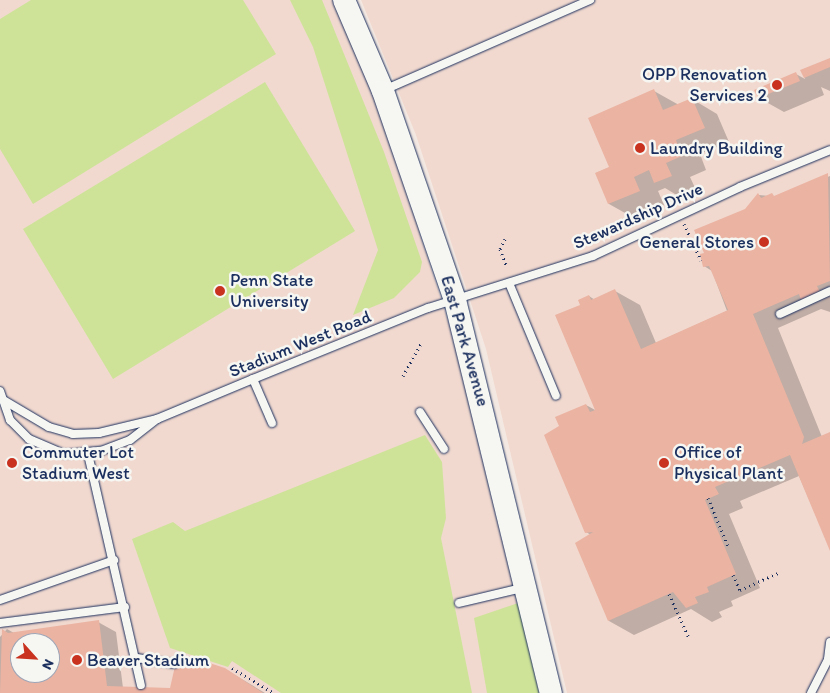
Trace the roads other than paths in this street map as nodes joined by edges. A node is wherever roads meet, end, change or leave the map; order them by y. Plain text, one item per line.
1 (344, 0) edge
2 (590, 0) edge
3 (383, 91) junction
4 (830, 150) edge
5 (509, 283) junction
6 (830, 291) edge
7 (455, 300) junction
8 (780, 314) dead end
9 (253, 380) junction
10 (0, 391) edge
11 (556, 396) dead end
12 (6, 401) junction
13 (420, 412) dead end
14 (157, 419) junction
15 (272, 424) dead end
16 (444, 449) dead end
17 (88, 454) junction
18 (114, 560) junction
19 (527, 587) junction
20 (0, 600) edge
21 (459, 603) dead end
22 (125, 607) junction
23 (0, 623) edge
24 (830, 642) edge
25 (137, 658) junction
26 (175, 664) dead end
27 (141, 685) dead end
28 (551, 693) edge
29 (810, 693) edge

1 - 3 main road, East Park Avenue
2 - 3 lane
3 - 7 main road, East Park Avenue
4 - 5 lane, Stewardship Drive
5 - 7 lane, Stewardship Drive
5 - 11 lane
6 - 8 lane
7 - 9 lane, Stadium West Road
7 - 19 main road, East Park Avenue
9 - 14 lane, Stadium West Road
9 - 15 lane
10 - 12 lane
12 - 14 lane
12 - 17 lane
13 - 16 lane
14 - 17 lane
17 - 18 lane
18 - 20 lane
18 - 22 lane
19 - 21 lane
19 - 28 main road, East Park Avenue
22 - 23 lane
22 - 25 lane
24 - 29 lane
25 - 26 lane
25 - 27 lane

